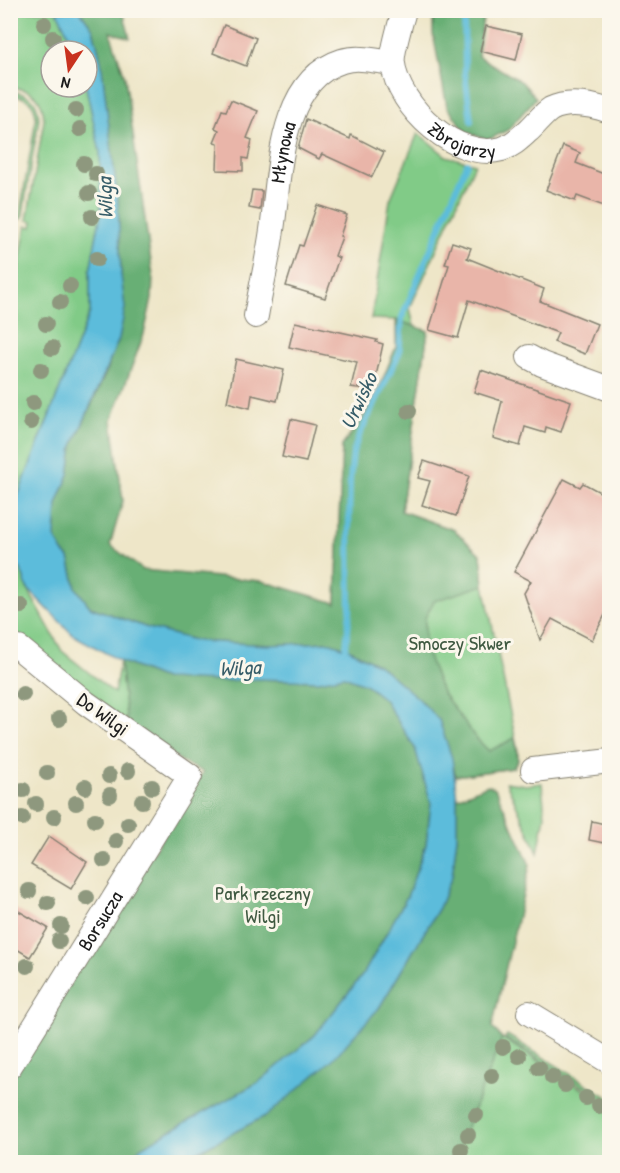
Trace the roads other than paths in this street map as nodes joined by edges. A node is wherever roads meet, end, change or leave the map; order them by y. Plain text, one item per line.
1 (404, 10) edge
2 (392, 63) junction
3 (609, 111) edge
4 (256, 316) dead end
5 (529, 357) dead end
6 (609, 389) edge
7 (19, 648) dead end
8 (609, 761) edge
9 (533, 770) dead end
10 (190, 776) joint
11 (529, 1013) dead end
12 (609, 1062) edge
13 (10, 1066) edge

1 - 2 street
2 - 3 street, Zbrojarzy
2 - 4 street, Młynowa
5 - 6 street
7 - 10 street, Do Wilgi
8 - 9 street
10 - 13 street, Borsucza
11 - 12 street

